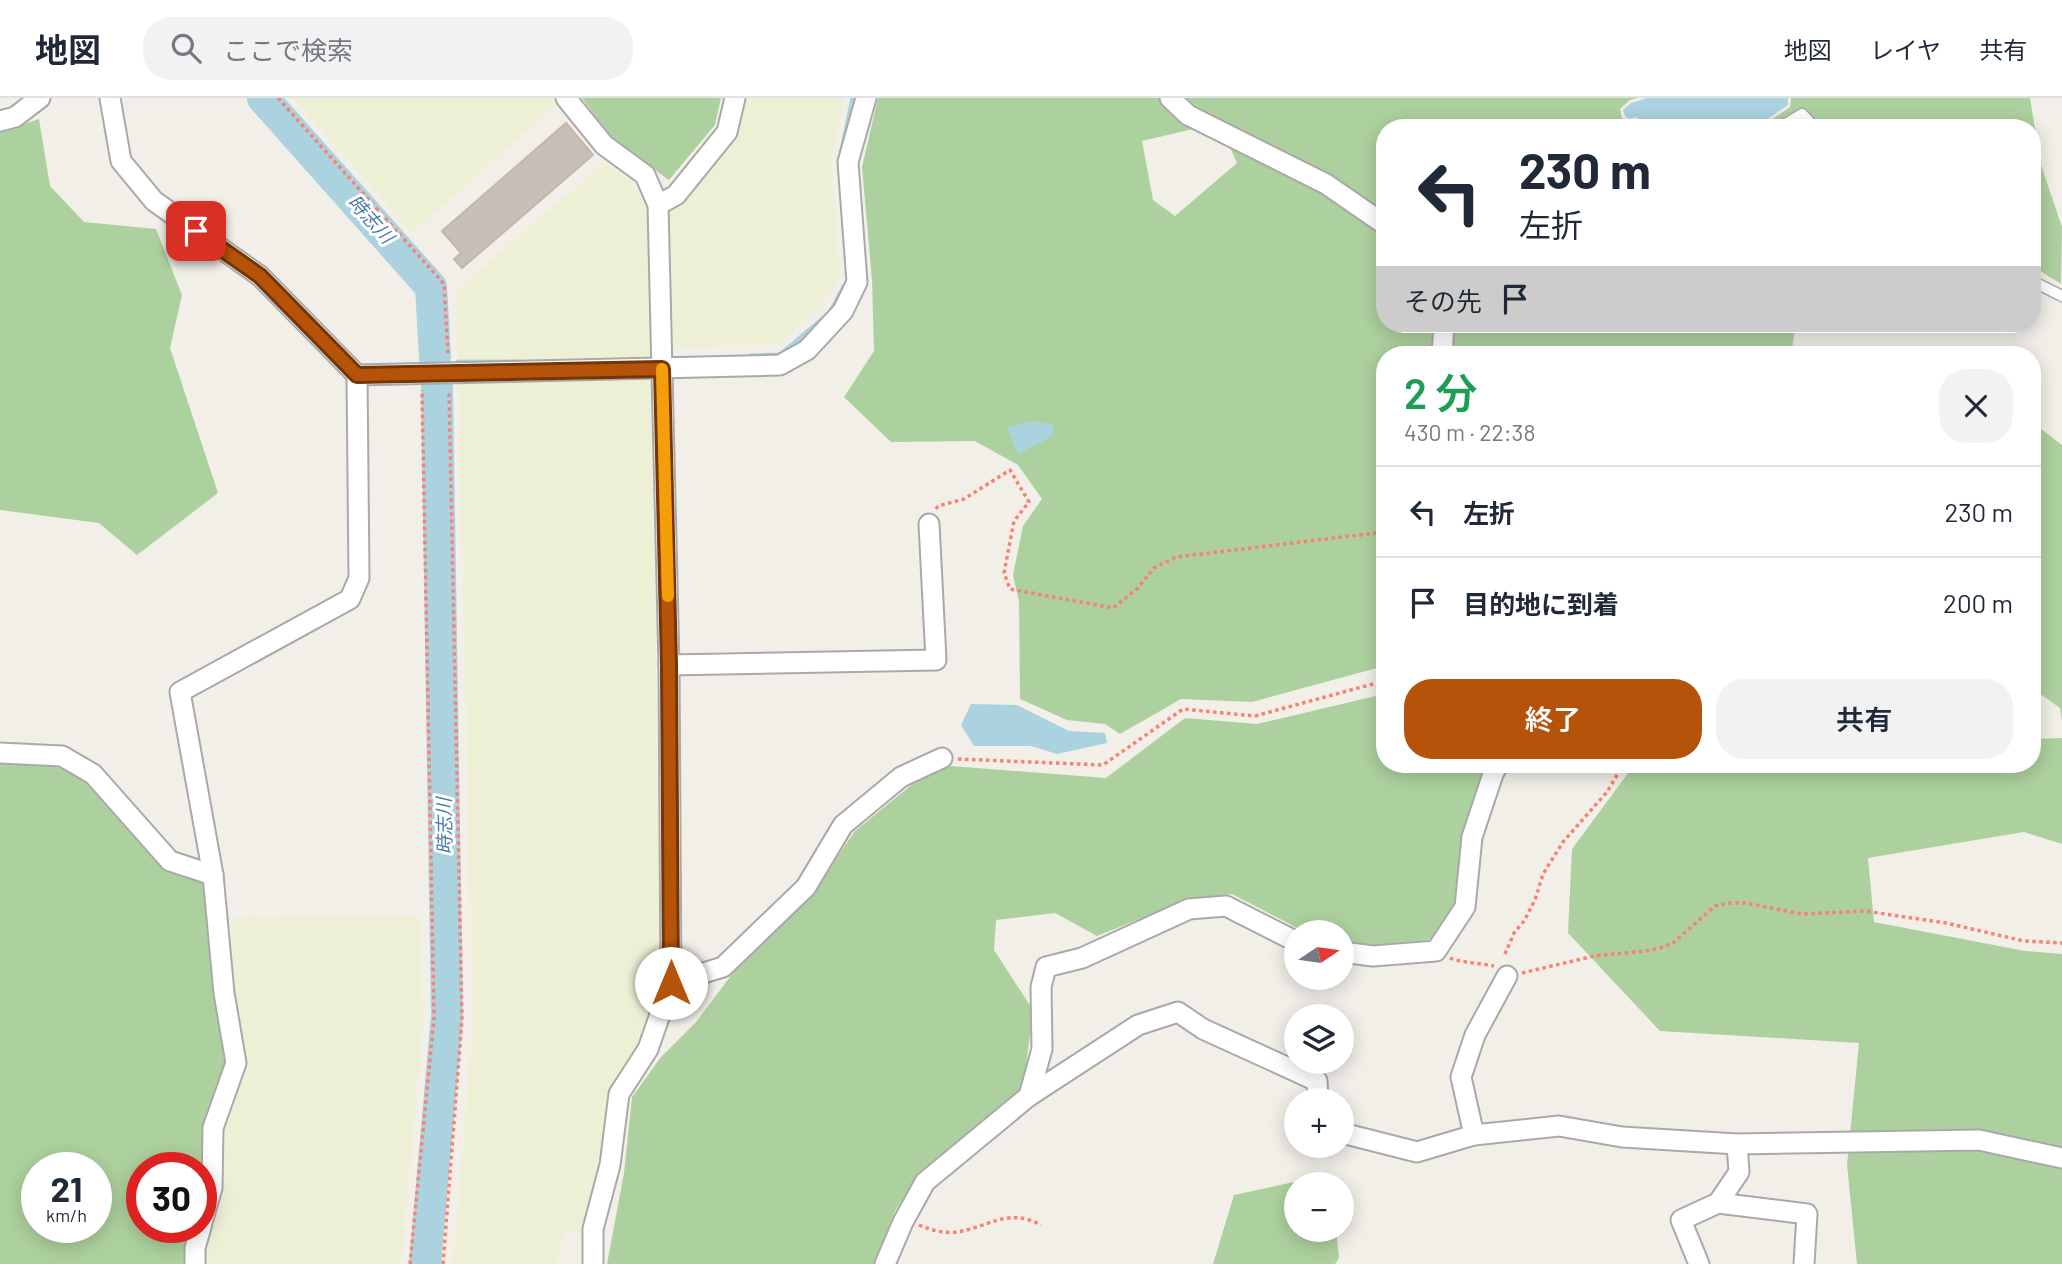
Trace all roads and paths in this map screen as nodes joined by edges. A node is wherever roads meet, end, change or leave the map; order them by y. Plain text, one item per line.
1 (40, 98) edge
2 (110, 98) edge
3 (278, 98) edge
4 (566, 98) edge
5 (735, 98) edge
6 (866, 98) edge
7 (1170, 98) edge
8 (0, 121) edge
9 (658, 205) junction
10 (1376, 218) edge
11 (2041, 286) edge
12 (2062, 296) edge
13 (662, 369) junction
14 (449, 373) junction
15 (422, 374) junction
16 (357, 375) junction
17 (929, 524) joint
18 (1376, 533) edge
19 (669, 665) junction
20 (1376, 683) edge
21 (0, 753) edge
22 (942, 758) joint
23 (1494, 773) edge
24 (1618, 773) edge
25 (213, 875) junction
26 (1284, 935) edge
27 (2062, 943) edge
28 (1436, 951) junction
29 (1354, 954) edge
30 (1505, 954) dead end
31 (1507, 976) junction
32 (671, 983) junction
33 (1317, 1088) edge
34 (1029, 1096) junction
35 (1474, 1135) junction
36 (1354, 1136) edge
37 (1737, 1144) junction
38 (213, 1152) edge
39 (2062, 1158) edge
40 (1718, 1203) junction
41 (904, 1219) junction
42 (1041, 1225) dead end
43 (196, 1243) edge
44 (195, 1264) edge
45 (410, 1264) edge
46 (443, 1264) edge
47 (593, 1264) edge
48 (885, 1264) edge
49 (1699, 1264) edge
50 (1804, 1264) edge

1 - 8 street
2 - 16 street
3 - 14 path
4 - 9 street
5 - 9 street
6 - 13 street
7 - 10 street
9 - 13 street
11 - 12 lane
13 - 14 street
13 - 19 street
14 - 15 street
14 - 46 path
15 - 16 street
15 - 45 path
16 - 25 street
17 - 18 path
17 - 19 street
19 - 32 street
20 - 22 path
21 - 25 street
22 - 32 street
23 - 28 street
24 - 30 path
25 - 38 street
26 - 34 street
27 - 31 path
28 - 29 street
28 - 31 path
31 - 35 street
32 - 47 street
33 - 34 street
34 - 41 street
35 - 36 street
35 - 37 street
37 - 39 street
37 - 40 street
40 - 49 street
40 - 50 street
41 - 42 path
41 - 48 street
43 - 44 street

